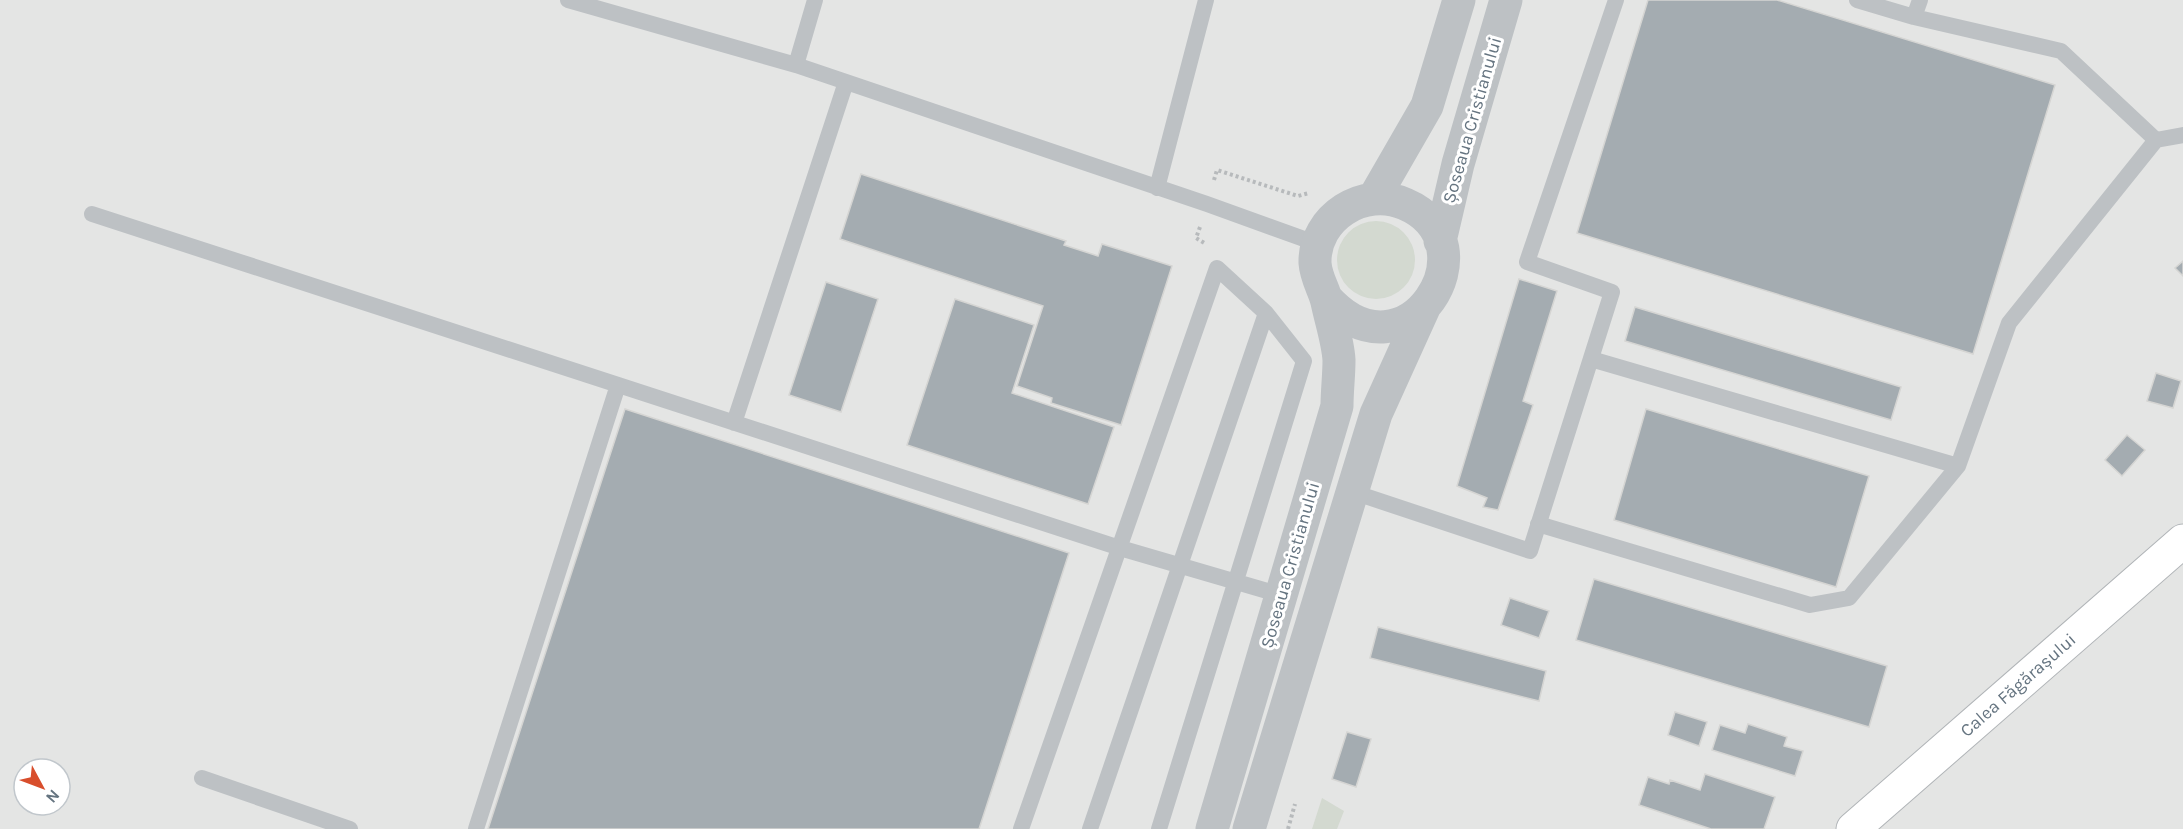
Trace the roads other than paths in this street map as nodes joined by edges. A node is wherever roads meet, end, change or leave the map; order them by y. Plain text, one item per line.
1 (568, 0) edge
2 (815, 0) edge
3 (1206, 0) edge
4 (1459, 0) edge
5 (1506, 0) edge
6 (1616, 0) edge
7 (1857, 0) edge
8 (1920, 0) edge
9 (1914, 17) junction
10 (796, 65) junction
11 (846, 82) junction
12 (2183, 135) edge
13 (2156, 140) junction
14 (1157, 188) junction
15 (1374, 198) junction
16 (92, 214) dead end
17 (1440, 241) junction
18 (1318, 244) junction
19 (1326, 298) junction
20 (1424, 308) junction
21 (1266, 313) junction
22 (1591, 359) junction
23 (618, 385) junction
24 (734, 423) junction
25 (1958, 466) junction
26 (1353, 492) junction
27 (1538, 524) junction
28 (2183, 541) edge
29 (1120, 548) junction
30 (1178, 567) junction
31 (1234, 583) junction
32 (1281, 595) junction
33 (202, 778) dead end
34 (351, 829) edge
35 (476, 829) edge
36 (1021, 829) edge
37 (1090, 829) edge
38 (1159, 829) edge
39 (1212, 829) edge
40 (1249, 829) edge
41 (1853, 829) edge

1 - 10 lane
2 - 10 lane
3 - 14 lane
4 - 15 street
5 - 17 street, Șoseaua Cristianului
6 - 22 lane
7 - 9 lane
8 - 9 lane
9 - 13 lane
10 - 11 lane
11 - 14 lane
11 - 24 lane
12 - 13 lane
13 - 25 lane
14 - 18 lane
15 - 17 street, Șoseaua Cristianului
15 - 18 street, Șoseaua Cristianului
16 - 23 lane
17 - 20 street, Șoseaua Cristianului
18 - 19 street, Șoseaua Cristianului
19 - 20 street, Șoseaua Cristianului
19 - 32 street, Șoseaua Cristianului
20 - 26 street, Șoseaua Cristianului
21 - 29 lane
21 - 30 lane
21 - 31 lane
22 - 25 lane
22 - 27 lane
23 - 24 lane
23 - 35 lane
24 - 29 lane
25 - 27 lane
26 - 27 lane
26 - 40 street, Șoseaua Cristianului
28 - 41 main road, Calea Făgărașului
29 - 30 lane
29 - 36 lane
30 - 31 lane
30 - 37 lane
31 - 32 lane
31 - 38 lane
32 - 39 street, Șoseaua Cristianului
33 - 34 lane

